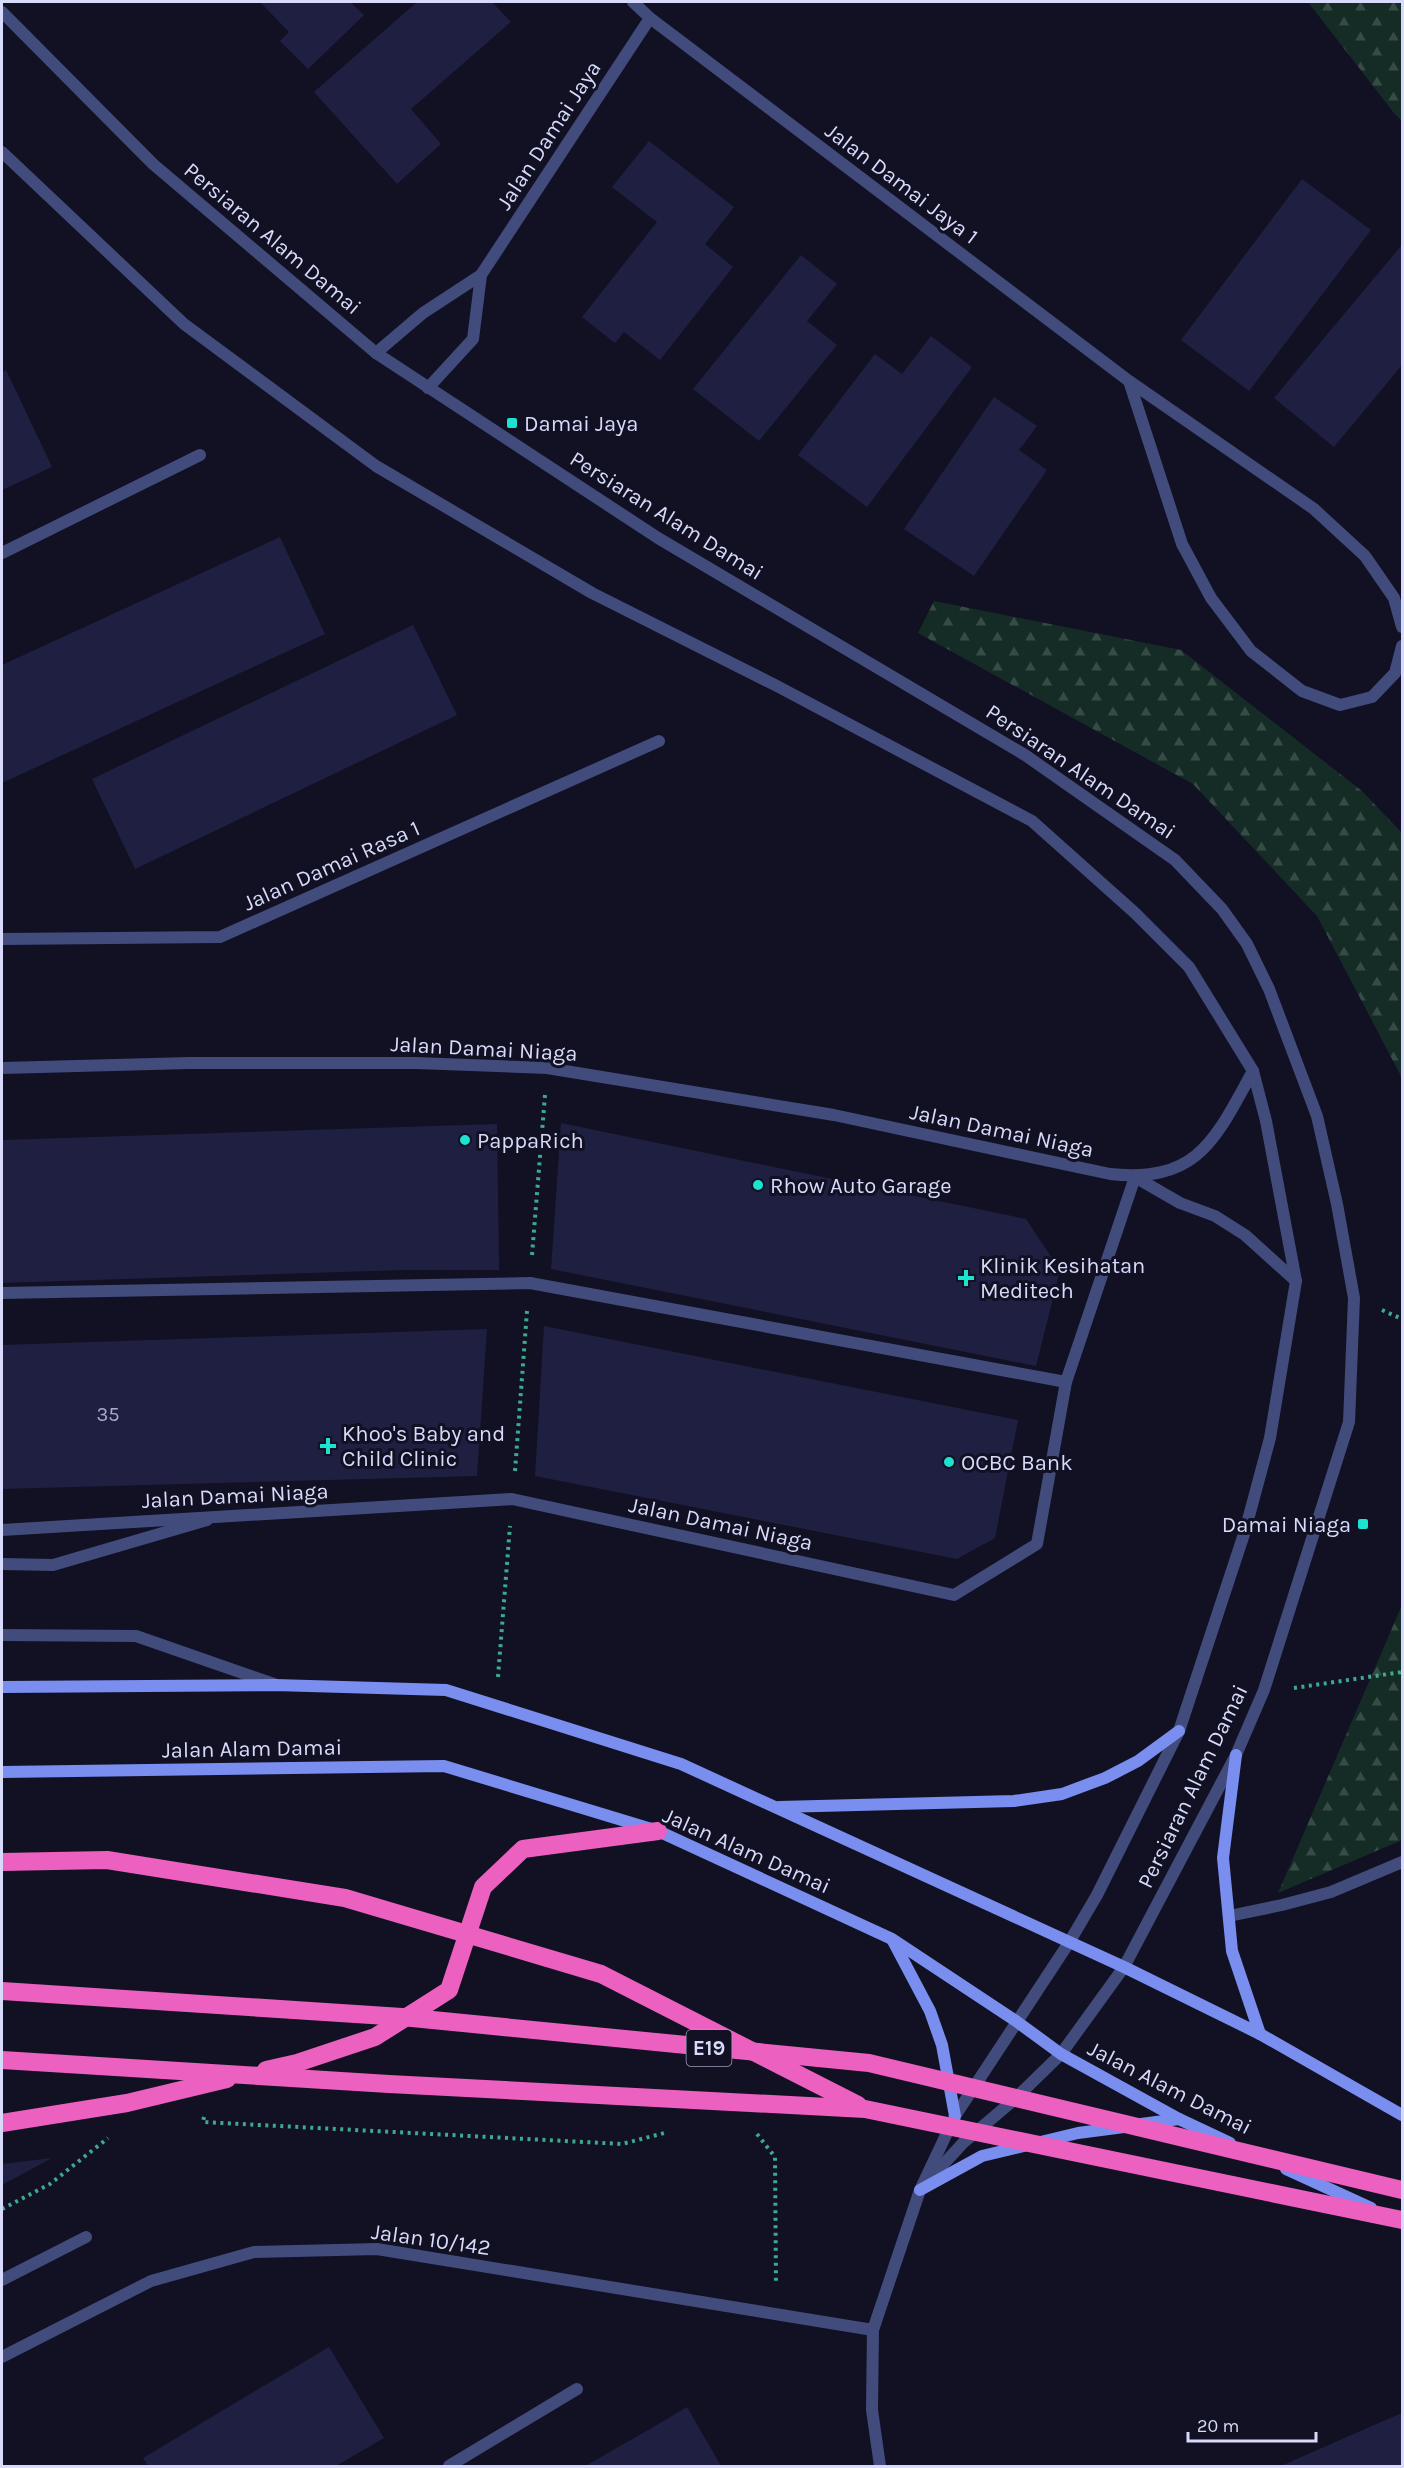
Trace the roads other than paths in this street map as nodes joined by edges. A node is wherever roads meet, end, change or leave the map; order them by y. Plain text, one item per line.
1 (633, 2) edge
2 (2, 12) edge
3 (650, 18) junction
4 (2, 152) edge
5 (482, 275) junction
6 (376, 353) junction
7 (1130, 381) junction
8 (428, 388) junction
9 (200, 455) dead end
10 (2, 553) edge
11 (1402, 627) edge
12 (1402, 646) edge
13 (659, 741) dead end
14 (2, 939) edge
15 (2, 1068) edge
16 (1253, 1071) junction
17 (1135, 1177) junction
18 (1296, 1281) junction
19 (2, 1293) edge
20 (1066, 1382) junction
21 (216, 1517) junction
22 (2, 1530) edge
23 (2, 1564) edge
24 (2, 1635) edge
25 (275, 1684) junction
26 (2, 1687) edge
27 (1179, 1731) junction
28 (1236, 1755) junction
29 (2, 1772) edge
30 (775, 1808) junction
31 (658, 1831) junction
32 (2, 1862) edge
33 (1402, 1862) edge
34 (1229, 1916) junction
35 (892, 1939) junction
36 (1070, 1941) junction
37 (1124, 1967) junction
38 (2, 1991) edge
39 (1016, 2021) junction
40 (1260, 2034) junction
41 (1061, 2054) junction
42 (2, 2060) edge
43 (865, 2109) junction
44 (1402, 2115) edge
45 (955, 2116) junction
46 (1179, 2119) junction
47 (2, 2123) edge
48 (920, 2190) junction
49 (1402, 2190) edge
50 (1402, 2221) edge
51 (86, 2237) dead end
52 (2, 2280) edge
53 (873, 2330) junction
54 (2, 2357) edge
55 (577, 2389) dead end
56 (449, 2466) edge
57 (879, 2466) edge

1 - 3 street, Jalan Damai Jaya 1
2 - 6 street, Persiaran Alam Damai
3 - 5 street, Jalan Damai Jaya
3 - 7 street, Jalan Damai Jaya 1
4 - 16 street, Persiaran Alam Damai
5 - 6 street, Jalan Damai Jaya
5 - 8 street, Jalan Damai Jaya
6 - 8 street, Persiaran Alam Damai
7 - 11 street, Jalan Damai Jaya 1
7 - 12 street
8 - 28 street, Persiaran Alam Damai
9 - 10 street
13 - 14 street, Jalan Damai Rasa 1
15 - 17 street, Jalan Damai Niaga
16 - 17 street, Jalan Damai Niaga
16 - 18 street, Persiaran Alam Damai
17 - 18 street, Jalan Damai Niaga
17 - 20 street, Jalan Damai Niaga
18 - 27 street, Persiaran Alam Damai
19 - 20 street
20 - 21 street, Jalan Damai Niaga
21 - 22 street, Jalan Damai Niaga
21 - 23 street
24 - 25 street
25 - 26 main road
25 - 30 main road
27 - 30 main road
27 - 36 street, Persiaran Alam Damai
28 - 34 main road
28 - 37 street, Persiaran Alam Damai
29 - 31 main road, Jalan Alam Damai
30 - 36 main road
31 - 35 main road, Jalan Alam Damai
31 - 47 highway
32 - 43 highway
33 - 34 street
34 - 40 main road
35 - 39 main road, Jalan Alam Damai
35 - 45 main road
36 - 37 main road
36 - 39 street, Persiaran Alam Damai
37 - 40 main road
37 - 41 street, Persiaran Alam Damai
38 - 49 highway, E19
39 - 41 main road, Jalan Alam Damai
39 - 45 street, Persiaran Alam Damai
40 - 44 main road
41 - 46 main road, Jalan Alam Damai
41 - 48 street, Persiaran Alam Damai
42 - 43 highway, E19
43 - 50 highway, E19
45 - 48 street, Persiaran Alam Damai
46 - 48 main road
46 - 50 main road, Jalan Alam Damai
48 - 53 street, Persiaran Alam Damai
51 - 52 street
53 - 54 street, Jalan 10/142
53 - 57 street, Persiaran Alam Damai
55 - 56 street

